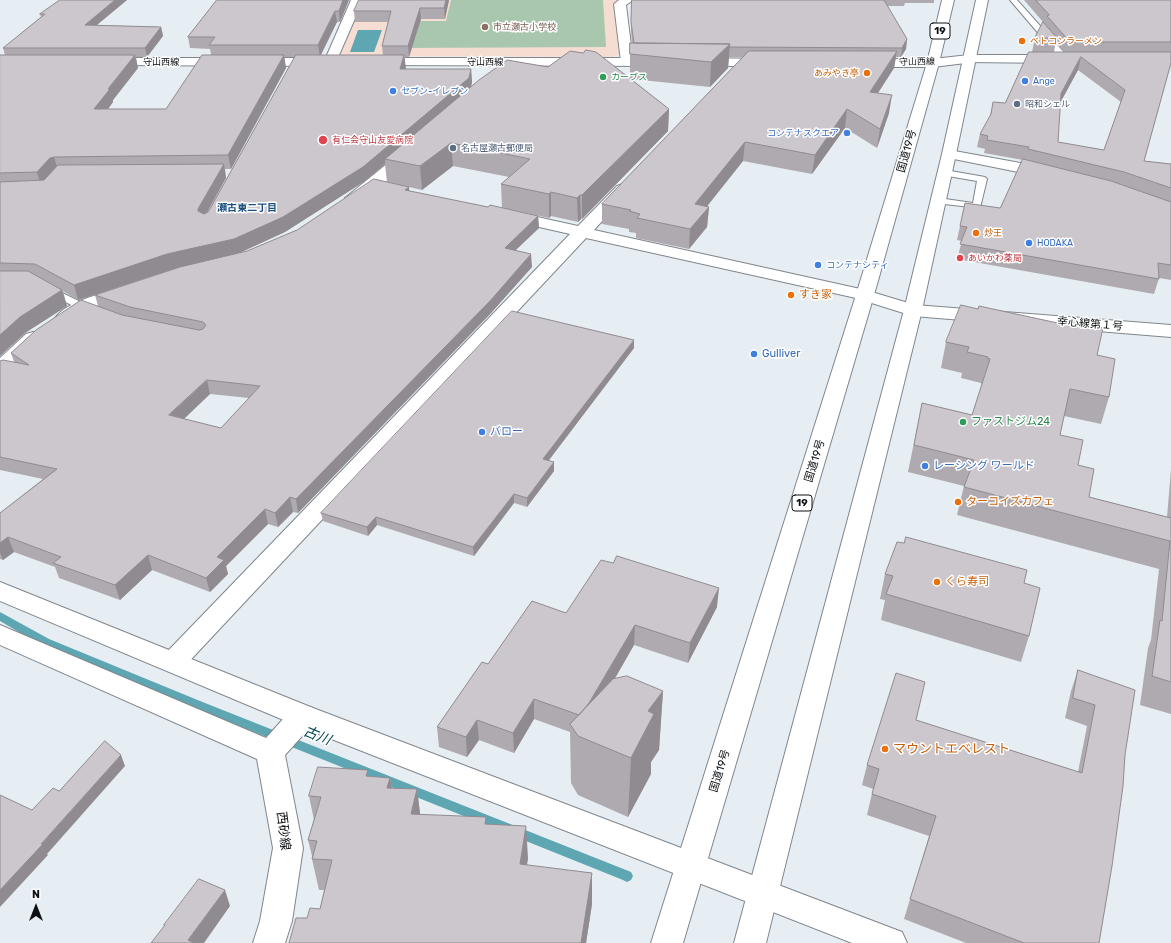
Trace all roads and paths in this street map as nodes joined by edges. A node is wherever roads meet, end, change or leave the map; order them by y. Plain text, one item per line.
1 (357, 0) edge
2 (627, 0) edge
3 (948, 0) edge
4 (982, 0) edge
5 (1013, 0) edge
6 (969, 59) junction
7 (1065, 59) junction
8 (1080, 59) edge
9 (98, 62) edge
10 (330, 62) junction
11 (345, 62) edge
12 (361, 62) edge
13 (514, 62) junction
14 (626, 62) junction
15 (673, 62) edge
16 (689, 62) edge
17 (743, 62) junction
18 (783, 62) edge
19 (854, 62) edge
20 (933, 62) junction
21 (497, 78) edge
22 (727, 79) edge
23 (420, 144) edge
24 (947, 163) junction
25 (636, 175) edge
26 (1059, 176) edge
27 (938, 201) junction
28 (339, 207) edge
29 (497, 213) edge
30 (582, 232) junction
31 (41, 285) edge
32 (139, 287) edge
33 (865, 295) junction
34 (80, 307) junction
35 (913, 310) junction
36 (101, 315) edge
37 (1171, 331) edge
38 (0, 369) edge
39 (0, 591) edge
40 (0, 634) edge
41 (173, 662) junction
42 (285, 735) junction
43 (691, 866) junction
44 (762, 893) junction
45 (269, 943) edge
46 (667, 943) edge
47 (750, 943) edge
48 (891, 943) edge

1 - 10 main road
2 - 14 main road
3 - 20 main road, 国道19号 / 19
4 - 6 main road
5 - 7 lane
6 - 7 main road, 守山西線
6 - 20 main road, 守山西線
6 - 24 main road
7 - 8 main road, 守山西線
9 - 10 main road, 守山西線
10 - 11 main road, 守山西線
12 - 13 main road, 守山西線
13 - 14 main road, 守山西線
13 - 21 main road
14 - 15 main road, 守山西線
16 - 17 main road
17 - 18 main road
17 - 22 main road
19 - 20 main road, 守山西線
20 - 33 main road, 国道19号 / 19
23 - 28 main road
24 - 26 main road
24 - 27 main road
24 - 27 lane
25 - 30 main road
27 - 35 main road
29 - 30 main road, 幸心線第１号
30 - 33 main road, 幸心線第１号
30 - 41 main road
31 - 34 lane
32 - 34 main road
33 - 35 main road, 幸心線第１号
33 - 43 main road, 国道19号 / 19
34 - 36 lane
34 - 38 main road
35 - 37 main road, 幸心線第１号
35 - 44 main road
39 - 41 main road
40 - 42 main road
41 - 42 main road
42 - 43 main road
42 - 45 main road, 西砂線
43 - 44 main road
43 - 46 main road, 国道19号 / 19
44 - 47 main road
44 - 48 main road

